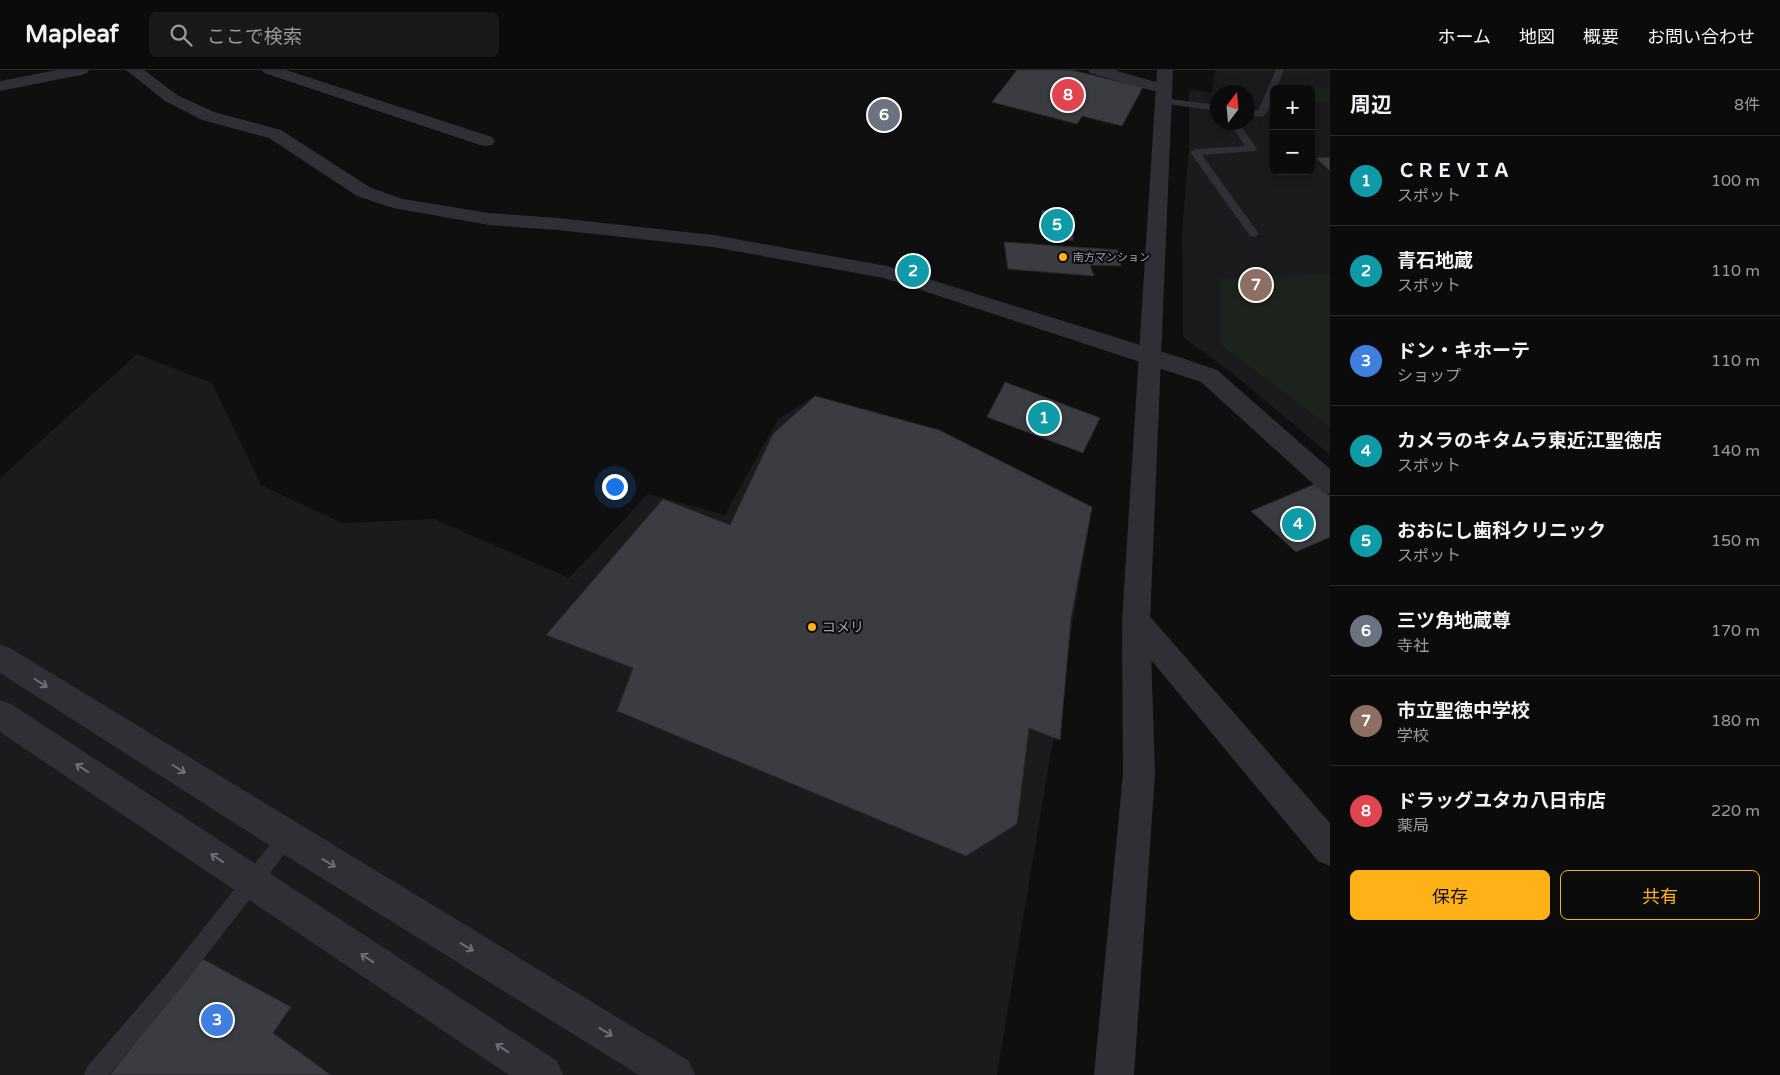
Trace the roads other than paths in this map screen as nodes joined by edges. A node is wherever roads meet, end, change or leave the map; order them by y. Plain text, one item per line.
1 (81, 70) edge
2 (134, 70) edge
3 (270, 70) edge
4 (1096, 70) edge
5 (1280, 70) edge
6 (0, 86) edge
7 (1164, 87) edge
8 (1210, 105) edge
9 (1255, 113) edge
10 (1239, 130) edge
11 (486, 140) dead end
12 (1254, 234) dead end
13 (1150, 355) junction
14 (1330, 484) edge
15 (1136, 621) junction
16 (0, 657) edge
17 (0, 714) edge
18 (287, 837) junction
19 (1330, 849) edge
20 (253, 882) junction
21 (95, 1075) edge
22 (543, 1075) edge
23 (675, 1075) edge
24 (1114, 1075) edge

1 - 6 street
2 - 13 street
3 - 11 street
4 - 7 street
5 - 9 lane
7 - 8 lane
7 - 13 street
10 - 12 lane
13 - 14 street
13 - 15 street
15 - 19 street
15 - 24 street
16 -> 18 street
20 -> 17 street
18 - 20 lane
18 -> 23 street
20 - 21 lane
22 -> 20 street

